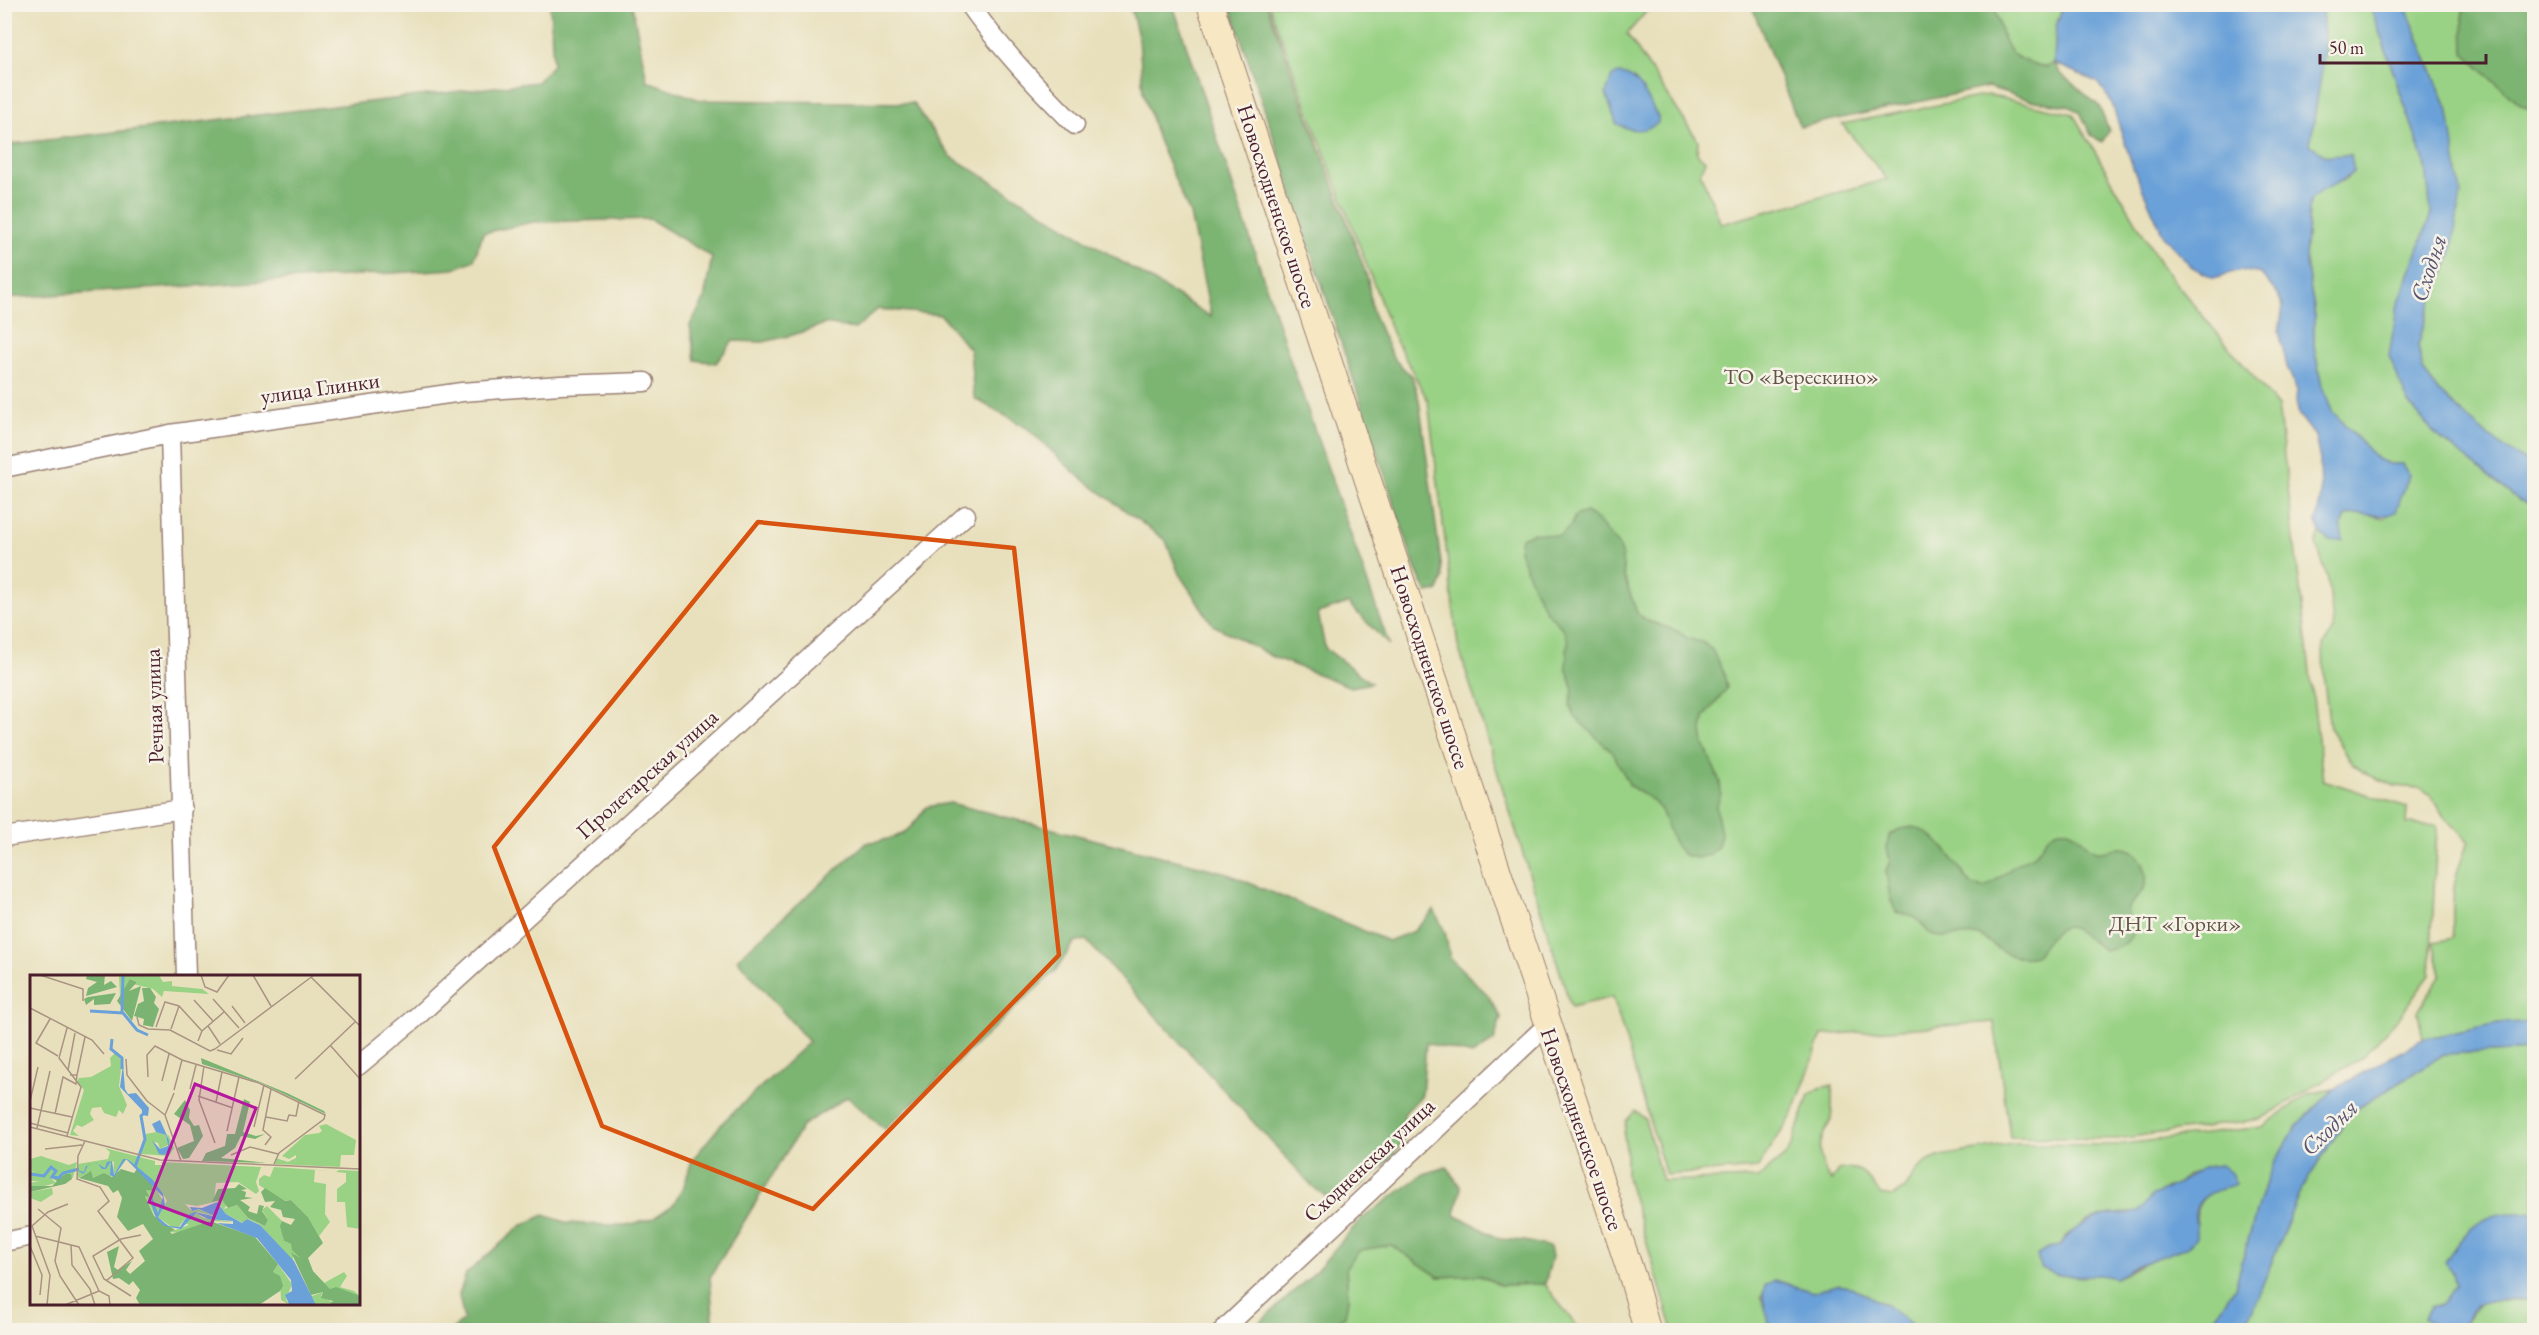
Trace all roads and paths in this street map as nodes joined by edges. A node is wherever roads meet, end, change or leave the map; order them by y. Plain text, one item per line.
1 (969, 4) edge
2 (1209, 4) edge
3 (1075, 125) dead end
4 (645, 382) dead end
5 (170, 434) junction
6 (4, 468) edge
7 (966, 515) dead end
8 (182, 809) junction
9 (4, 837) edge
10 (186, 975) edge
11 (1547, 1025) junction
12 (360, 1064) edge
13 (30, 1236) edge
14 (4, 1242) edge
15 (1223, 1330) edge
16 (1647, 1330) edge

1 - 3 street
2 - 11 main road, Новосходненское шоссе
4 - 5 street, улица Глинки
5 - 6 street, улица Глинки
5 - 8 street, Речная улица
7 - 12 street, Пролетарская улица
8 - 9 street
8 - 10 street, Речная улица
11 - 15 street, Сходненская улица
11 - 16 main road, Новосходненское шоссе
13 - 14 street

